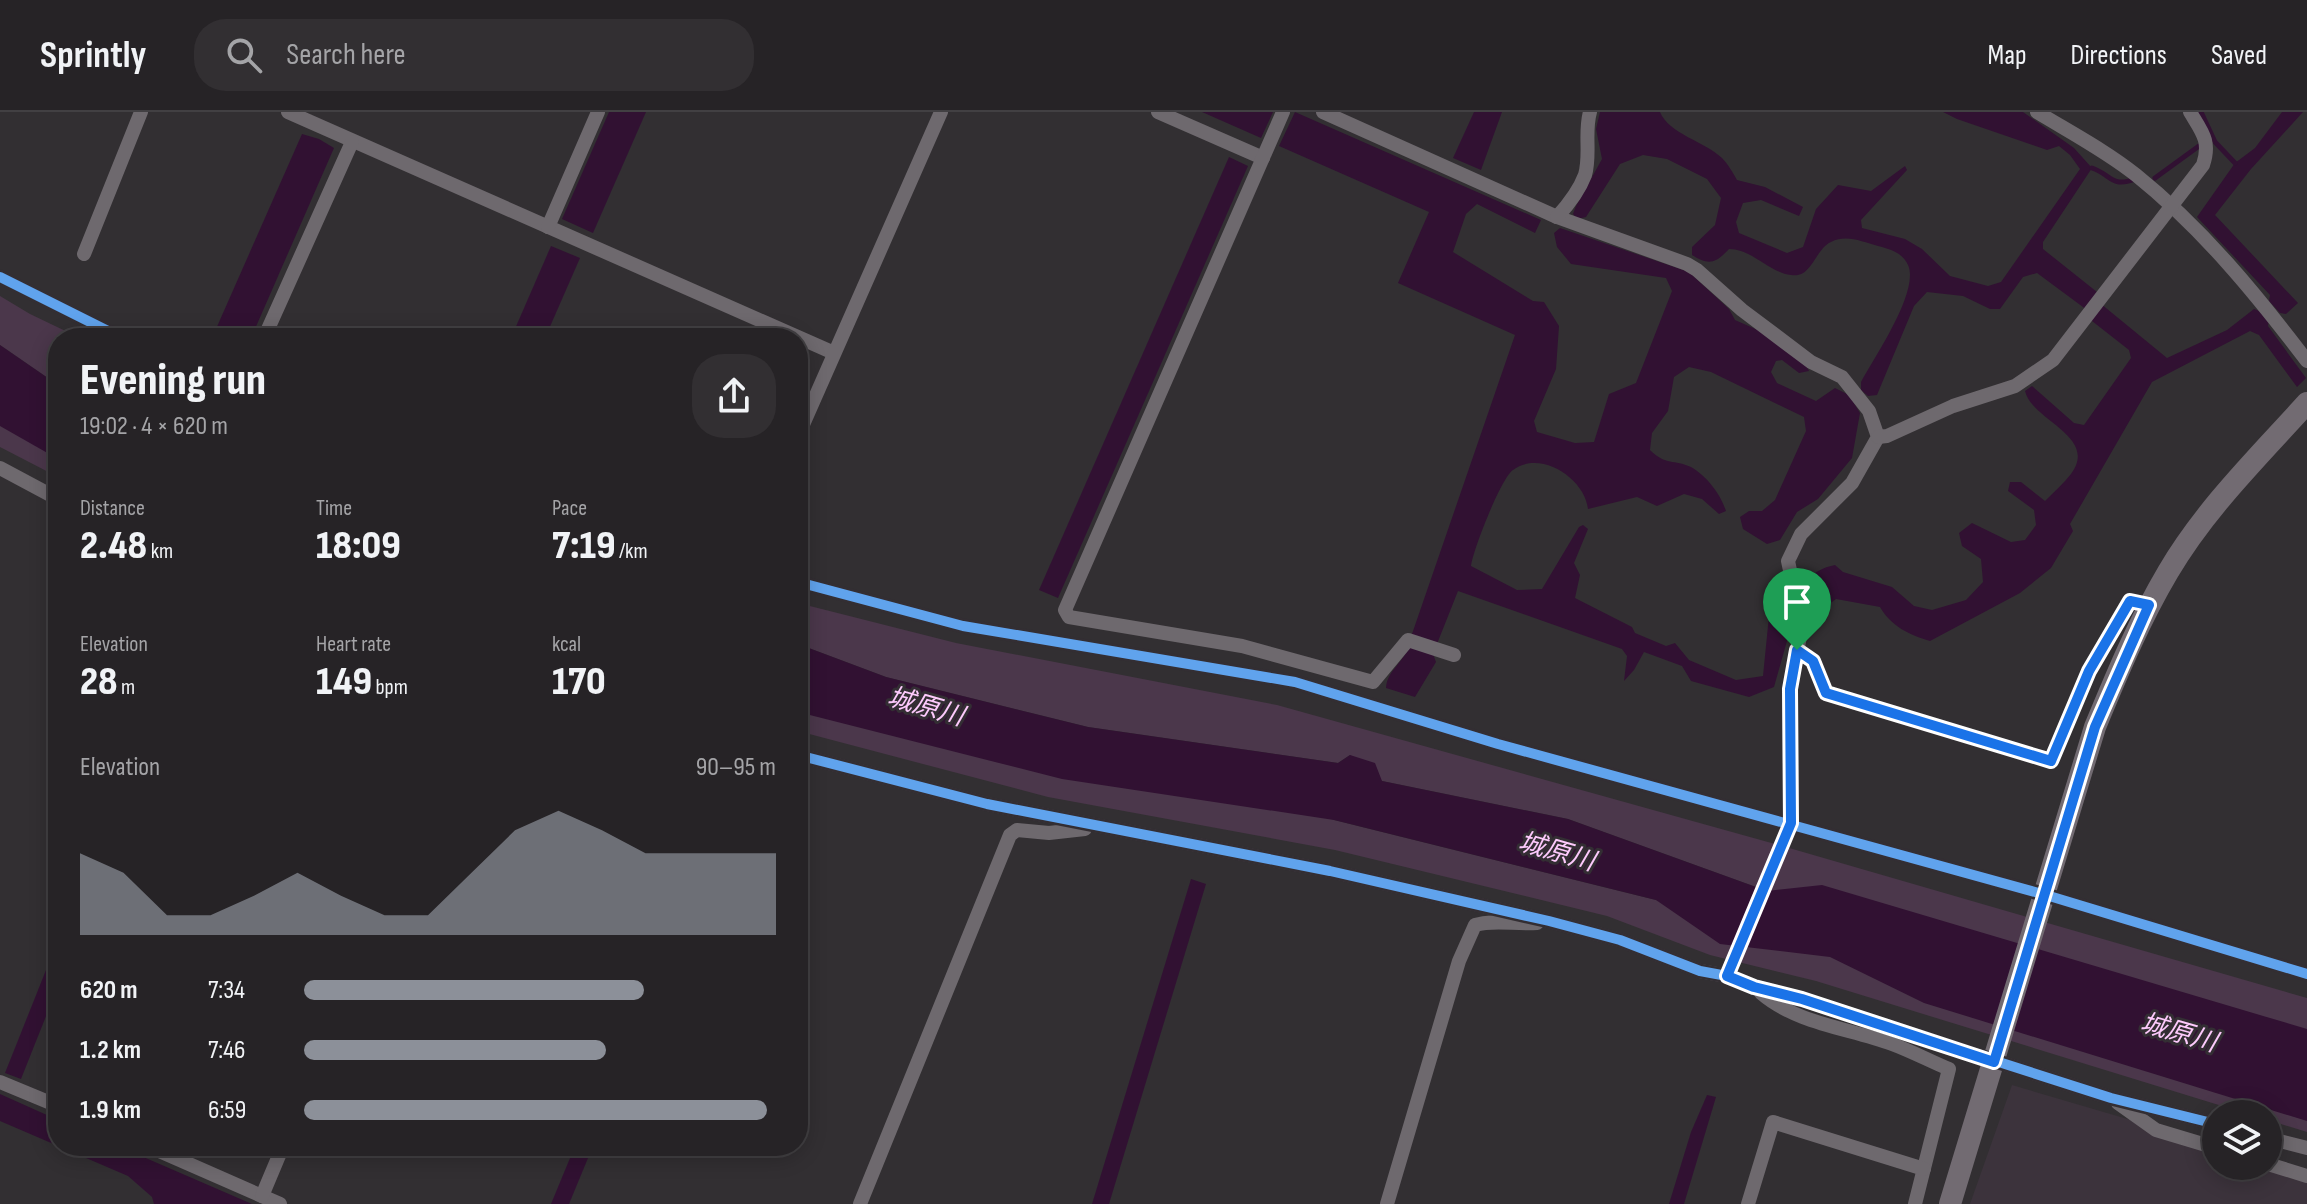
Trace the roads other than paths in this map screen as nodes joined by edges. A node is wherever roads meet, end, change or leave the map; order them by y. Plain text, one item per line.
1 (141, 112) edge
2 (288, 112) edge
3 (598, 112) edge
4 (941, 112) edge
5 (1158, 112) edge
6 (1323, 112) edge
7 (1590, 112) edge
8 (2037, 112) edge
9 (2190, 112) edge
10 (1279, 122) edge
11 (352, 142) junction
12 (1263, 158) junction
13 (2173, 206) junction
14 (1557, 217) junction
15 (548, 227) junction
16 (84, 254) dead end
17 (268, 328) edge
18 (777, 328) edge
19 (808, 342) edge
20 (834, 353) junction
21 (2307, 361) edge
22 (2307, 403) edge
23 (808, 413) edge
24 (1878, 437) junction
25 (0, 468) edge
26 (48, 494) edge
27 (2149, 605) junction
28 (1797, 650) junction
29 (1454, 655) dead end
30 (808, 758) edge
31 (1102, 828) junction
32 (1549, 921) junction
33 (1727, 976) junction
34 (1754, 987) junction
35 (1994, 1062) junction
36 (0, 1082) edge
37 (2111, 1098) junction
38 (48, 1102) edge
39 (2202, 1121) edge
40 (2282, 1142) edge
41 (2202, 1144) edge
42 (2307, 1148) edge
43 (171, 1156) edge
44 (279, 1156) edge
45 (2282, 1168) edge
46 (1924, 1169) junction
47 (2307, 1176) edge
48 (262, 1196) junction
49 (280, 1204) edge
50 (860, 1204) edge
51 (1387, 1204) edge
52 (1748, 1204) edge
53 (1915, 1204) edge
54 (1950, 1204) edge

1 - 16 street
2 - 11 street
3 - 15 street
4 - 20 street
5 - 12 street
6 - 14 street
7 - 14 street
8 - 13 street
9 - 13 street
10 - 12 street
11 - 15 street
11 - 17 street
12 - 29 street
13 - 21 street
13 - 24 street
14 - 24 street
15 - 18 street
19 - 20 street
20 - 23 street
22 - 27 street
24 - 28 street
25 - 26 street
27 - 28 street
27 - 35 street
28 - 33 street
30 - 31 street
31 - 32 street
31 - 50 street
32 - 33 street
32 - 51 street
33 - 34 street
34 - 35 street
34 - 46 street
35 - 37 street
35 - 54 street
36 - 38 street
37 - 39 street
37 - 41 street
40 - 42 street
43 - 48 street
44 - 48 street
45 - 47 street
46 - 52 street
46 - 53 street
48 - 49 street

